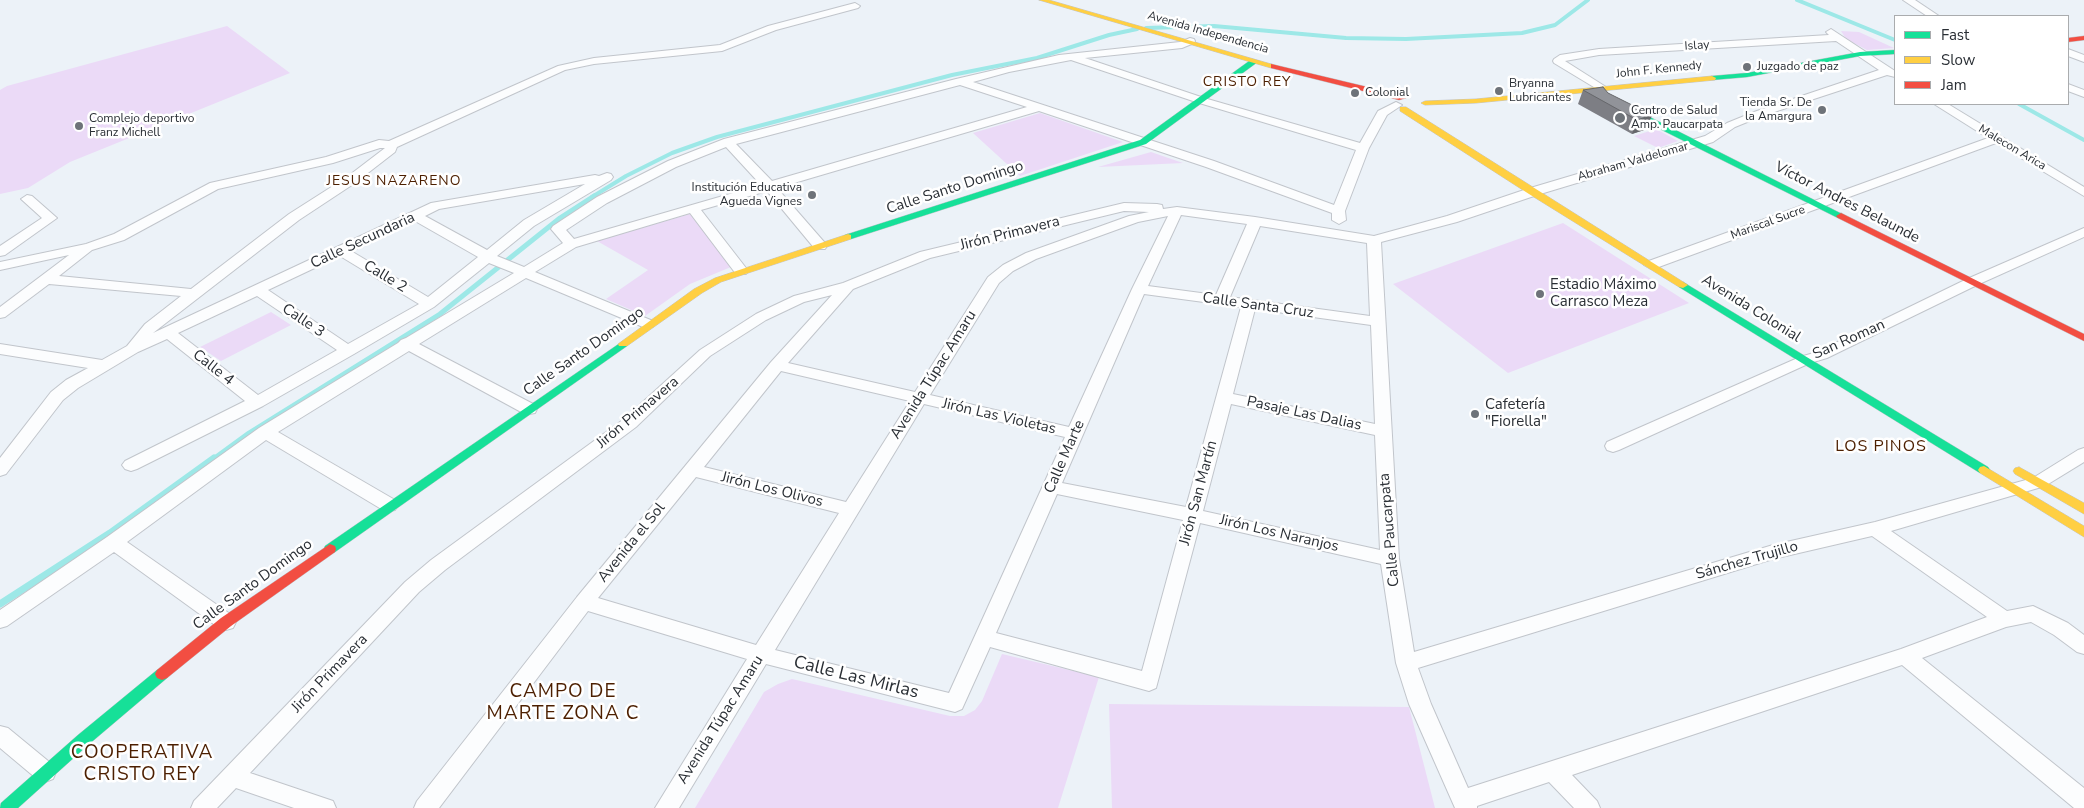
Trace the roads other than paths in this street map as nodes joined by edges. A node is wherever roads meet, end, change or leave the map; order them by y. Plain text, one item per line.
1 (1042, 0) edge
2 (1908, 0) edge
3 (854, 6) dead end
4 (1932, 15) edge
5 (2084, 31) edge
6 (2069, 33) edge
7 (2084, 38) edge
8 (2069, 40) edge
9 (1190, 41) junction
10 (1894, 52) edge
11 (2069, 52) edge
12 (1860, 54) junction
13 (1070, 57) junction
14 (2084, 59) edge
15 (1255, 60) junction
16 (1558, 61) joint
17 (1892, 74) edge
18 (960, 81) junction
19 (2069, 86) edge
20 (1602, 89) junction
21 (2084, 94) edge
22 (1200, 100) junction
23 (1409, 103) junction
24 (1942, 105) edge
25 (1040, 107) junction
26 (1996, 138) junction
27 (1709, 139) junction
28 (728, 142) junction
29 (1143, 142) junction
30 (1696, 144) junction
31 (391, 145) junction
32 (1362, 148) junction
33 (770, 186) junction
34 (1546, 188) junction
35 (1532, 192) junction
36 (2084, 192) edge
37 (26, 198) dead end
38 (1823, 202) junction
39 (693, 209) junction
40 (1177, 211) junction
41 (1338, 211) junction
42 (416, 216) junction
43 (1256, 221) junction
44 (2084, 232) edge
45 (1344, 236) junction
46 (1374, 240) junction
47 (571, 244) junction
48 (820, 246) junction
49 (89, 247) junction
50 (341, 251) junction
51 (0, 252) edge
52 (490, 257) junction
53 (1664, 261) junction
54 (0, 266) edge
55 (1651, 266) junction
56 (519, 270) junction
57 (741, 271) junction
58 (46, 279) junction
59 (1978, 279) junction
60 (848, 286) junction
61 (1139, 289) junction
62 (258, 290) junction
63 (193, 293) junction
64 (1731, 300) dead end
65 (1221, 301) junction
66 (429, 304) junction
67 (1249, 304) junction
68 (0, 314) edge
69 (1378, 322) junction
70 (648, 324) junction
71 (2084, 325) edge
72 (168, 333) junction
73 (2084, 338) edge
74 (406, 344) junction
75 (0, 349) edge
76 (132, 349) junction
77 (349, 351) junction
78 (1805, 352) junction
79 (102, 365) junction
80 (777, 365) junction
81 (1224, 397) junction
82 (920, 399) junction
83 (257, 402) junction
84 (529, 409) junction
85 (1383, 431) junction
86 (264, 432) junction
87 (1075, 434) junction
88 (1613, 446) dead end
89 (2084, 454) edge
90 (2005, 462) dead end
91 (131, 465) dead end
92 (0, 470) edge
93 (692, 470) junction
94 (2038, 482) junction
95 (1052, 487) junction
96 (2015, 489) junction
97 (390, 505) junction
98 (2084, 509) edge
99 (851, 510) junction
100 (1193, 515) junction
101 (1875, 529) junction
102 (2084, 532) edge
103 (114, 542) junction
104 (1390, 559) junction
105 (584, 602) junction
106 (2004, 619) junction
107 (0, 620) edge
108 (226, 622) junction
109 (985, 638) junction
110 (2084, 646) edge
111 (762, 655) junction
112 (1906, 656) junction
113 (1406, 663) junction
114 (955, 703) joint
115 (0, 735) edge
116 (45, 772) junction
117 (1553, 772) junction
118 (232, 777) junction
119 (2084, 802) edge
120 (1465, 804) edge
121 (7, 808) edge
122 (202, 808) edge
123 (325, 808) edge
124 (425, 808) edge
125 (666, 808) edge
126 (1589, 808) edge

1 - 9 main road, Avenida Independencia
2 - 4 street
3 - 31 street
5 - 6 main road
7 - 8 main road
9 - 13 street
9 - 15 main road, Avenida Independencia
10 - 12 main road, John F. Kennedy
11 - 14 street
12 - 16 street, Islay
12 - 17 street
12 - 20 main road, John F. Kennedy
13 - 18 street
13 - 22 street
15 - 22 main road, Calle Santo Domingo
15 - 23 main road, Avenida Independencia
16 - 20 street, Víctor Andres Belaunde
17 - 27 street, Abraham Valdelomar
18 - 25 street
18 - 28 street
19 - 21 street
20 - 23 main road, John F. Kennedy
20 - 27 main road, Víctor Andres Belaunde
20 - 30 main road, Víctor Andres Belaunde
22 - 29 main road, Calle Santo Domingo
22 - 32 street
23 - 32 street
23 - 34 main road, Avenida Colonial
23 - 35 main road, Avenida Colonial
24 - 26 street, Malecon Arica
25 - 29 street
25 - 33 street
26 - 36 street, Malecon Arica
26 - 38 street, Mariscal Sucre
27 - 30 street, Abraham Valdelomar
27 - 38 main road, Víctor Andres Belaunde
28 - 33 street
28 - 47 street
29 - 41 street
29 - 48 main road, Calle Santo Domingo
30 - 34 street, Abraham Valdelomar
30 - 38 main road, Víctor Andres Belaunde
31 - 49 street
31 - 63 street
32 - 41 street
33 - 39 street
33 - 48 street
34 - 35 street, Abraham Valdelomar
34 - 53 main road, Avenida Colonial
35 - 46 street, Abraham Valdelomar
35 - 55 main road, Avenida Colonial
37 - 51 street
38 - 53 street, Mariscal Sucre
38 - 59 main road, Víctor Andres Belaunde
39 - 47 street
39 - 57 street
40 - 43 street, Avenida Túpac Amaru
40 - 60 street, Jirón Primavera
40 - 61 street, Calle Marte
40 - 82 street, Avenida Túpac Amaru
41 - 45 street
42 - 50 street, Calle Secundaria
42 - 52 street
42 - 52 street, Calle Secundaria
43 - 45 street, Avenida Túpac Amaru
43 - 65 street
44 - 59 street, San Roman
45 - 46 street, Avenida Túpac Amaru
46 - 69 street, Calle Paucarpata
47 - 56 street
48 - 57 main road, Calle Santo Domingo
49 - 54 street
49 - 58 street
50 - 62 street, Calle Secundaria
50 - 66 street, Calle 2
52 - 56 street
52 - 66 street
53 - 55 street, Mariscal Sucre
53 - 64 main road, Avenida Colonial
55 - 78 main road, Avenida Colonial
56 - 70 street
56 - 74 street
57 - 70 main road, Calle Santo Domingo
58 - 63 street
58 - 68 street
59 - 71 main road, Víctor Andres Belaunde
59 - 73 main road, Víctor Andres Belaunde
59 - 78 street, San Roman
60 - 80 street, Avenida el Sol
60 - 118 street, Jirón Primavera
61 - 65 street, Calle Santa Cruz
61 - 87 street, Calle Marte
62 - 72 street, Calle Secundaria
62 - 77 street, Calle 3
63 - 76 street
65 - 67 street, Calle Santa Cruz
66 - 77 street
67 - 69 street, Calle Santa Cruz
67 - 81 street, Jirón San Martín
69 - 85 street, Calle Paucarpata
70 - 84 main road, Calle Santo Domingo
72 - 76 street, Calle Secundaria
72 - 83 street, Calle 4
74 - 84 street
74 - 86 street
75 - 79 street
76 - 79 street, Calle Secundaria
77 - 83 street
78 - 88 street, San Roman
78 - 96 main road, Avenida Colonial
79 - 92 street, Calle Secundaria
80 - 82 street, Jirón Las Violetas
80 - 93 street, Avenida el Sol
81 - 85 street, Pasaje Las Dalias
81 - 100 street, Jirón San Martín
82 - 87 street, Jirón Las Violetas
82 - 99 street, Avenida Túpac Amaru
83 - 91 street
84 - 97 main road, Calle Santo Domingo
85 - 104 street, Calle Paucarpata
86 - 97 street
86 - 103 street
87 - 95 street, Calle Marte
89 - 94 street, Sánchez Trujillo
90 - 94 main road
93 - 99 street, Jirón Los Olivos
93 - 105 street, Avenida el Sol
94 - 96 street, Sánchez Trujillo
94 - 98 main road
95 - 100 street, Jirón Los Naranjos
95 - 109 street, Calle Marte
96 - 101 street, Sánchez Trujillo
96 - 102 main road, Avenida Colonial
97 - 108 main road, Calle Santo Domingo
99 - 111 street, Avenida Túpac Amaru
100 - 104 street, Jirón Los Naranjos
100 - 109 street, Jirón San Martín
101 - 106 street
101 - 113 street, Sánchez Trujillo
103 - 107 street
103 - 108 street
104 - 113 street, Calle Paucarpata
105 - 111 street, Calle Las Mirlas
105 - 124 street, Avenida el Sol
106 - 110 street
106 - 112 street
108 - 116 main road, Calle Santo Domingo
109 - 114 street, Calle Marte
111 - 114 street, Calle Las Mirlas
111 - 125 street, Avenida Túpac Amaru
112 - 117 street
112 - 119 street
113 - 120 street, Calle Paucarpata
115 - 116 street
116 - 121 main road, Calle Santo Domingo
117 - 120 street
117 - 126 street
118 - 122 street, Jirón Primavera
118 - 123 street

